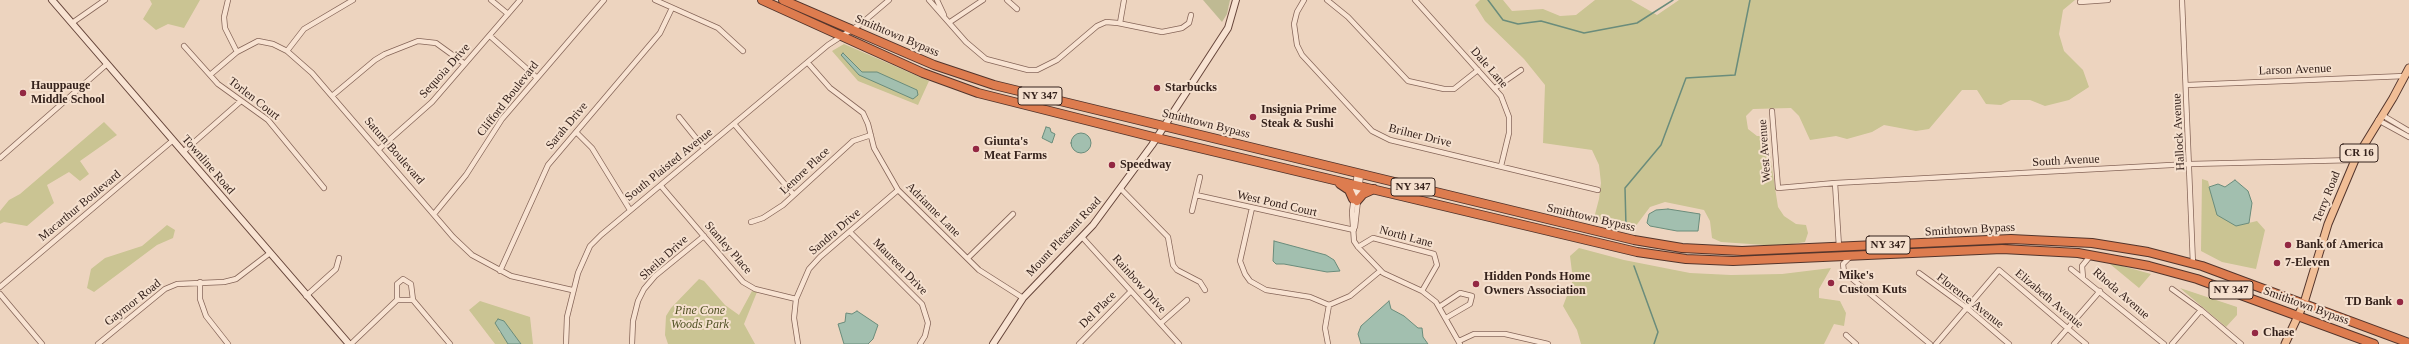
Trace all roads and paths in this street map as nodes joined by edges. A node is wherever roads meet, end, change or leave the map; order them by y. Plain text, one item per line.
1 (52, 0) edge
2 (105, 0) edge
3 (228, 0) edge
4 (353, 0) edge
5 (491, 0) edge
6 (520, 0) edge
7 (604, 0) edge
8 (655, 0) edge
9 (762, 0) edge
10 (783, 0) edge
11 (889, 0) edge
12 (929, 0) edge
13 (937, 0) edge
14 (983, 0) edge
15 (1007, 0) edge
16 (1124, 0) edge
17 (1236, 0) edge
18 (1304, 0) edge
19 (1327, 0) edge
20 (1415, 0) edge
21 (2108, 0) edge
22 (2182, 0) edge
23 (2080, 2) dead end
24 (672, 8) junction
25 (1017, 9) dead end
26 (508, 14) junction
27 (944, 15) junction
28 (1191, 15) dead end
29 (950, 22) junction
30 (72, 23) junction
31 (1120, 23) junction
32 (851, 30) junction
33 (490, 36) junction
34 (840, 37) junction
35 (184, 46) dead end
36 (287, 51) junction
37 (743, 51) dead end
38 (237, 52) junction
39 (808, 63) junction
40 (107, 64) junction
41 (464, 64) junction
42 (2409, 68) edge
43 (1478, 70) junction
44 (1522, 70) dead end
45 (210, 75) junction
46 (2405, 76) junction
47 (536, 77) junction
48 (2187, 85) junction
49 (1495, 88) junction
50 (332, 96) junction
51 (241, 101) junction
52 (1772, 111) dead end
53 (679, 117) dead end
54 (2380, 118) junction
55 (735, 125) junction
56 (1165, 127) junction
57 (2409, 131) edge
58 (576, 132) junction
59 (871, 135) junction
60 (2409, 137) edge
61 (1157, 138) junction
62 (172, 141) junction
63 (704, 148) junction
64 (379, 149) junction
65 (183, 152) junction
66 (0, 158) edge
67 (2355, 160) junction
68 (2190, 164) junction
69 (1502, 166) junction
70 (1359, 174) junction
71 (1200, 178) dead end
72 (1330, 178) junction
73 (1835, 183) junction
74 (1357, 185) junction
75 (661, 186) junction
76 (324, 188) dead end
77 (1778, 188) joint
78 (1121, 189) junction
79 (1374, 189) junction
80 (898, 190) junction
81 (1598, 190) dead end
82 (794, 195) junction
83 (1196, 195) junction
84 (1355, 200) junction
85 (1252, 208) junction
86 (630, 210) junction
87 (1192, 211) dead end
88 (434, 214) junction
89 (1012, 214) dead end
90 (751, 222) dead end
91 (1354, 230) junction
92 (850, 232) junction
93 (704, 236) junction
94 (1082, 237) junction
95 (1358, 247) junction
96 (1839, 248) junction
97 (270, 253) junction
98 (2091, 255) junction
99 (1852, 256) junction
100 (340, 258) dead end
101 (968, 258) junction
102 (2193, 264) junction
103 (2071, 269) dead end
104 (500, 271) junction
105 (1380, 271) junction
106 (1919, 273) dead end
107 (2083, 278) junction
108 (200, 282) junction
109 (0, 287) edge
110 (2172, 289) dead end
111 (572, 290) junction
112 (1205, 290) dead end
113 (1131, 291) junction
114 (1422, 291) junction
115 (2100, 292) junction
116 (0, 294) edge
117 (306, 296) junction
118 (1023, 298) junction
119 (796, 299) junction
120 (397, 300) junction
121 (413, 300) junction
122 (1186, 300) dead end
123 (2304, 303) junction
124 (1329, 305) junction
125 (1439, 306) junction
126 (1967, 308) junction
127 (2201, 310) junction
128 (2299, 316) junction
129 (1446, 318) junction
130 (1161, 323) junction
131 (2068, 328) junction
132 (1846, 336) dead end
133 (1459, 342) edge
134 (2409, 343) edge
135 (42, 344) edge
136 (98, 344) edge
137 (228, 344) edge
138 (350, 344) edge
139 (450, 344) edge
140 (566, 344) edge
141 (632, 344) edge
142 (798, 344) edge
143 (920, 344) edge
144 (993, 344) edge
145 (1079, 344) edge
146 (1180, 344) edge
147 (1328, 344) edge
148 (1548, 344) edge
149 (1856, 344) edge
150 (1930, 344) edge
151 (1936, 344) edge
152 (2009, 344) edge
153 (2054, 344) edge
154 (2086, 344) edge
155 (2164, 344) edge
156 (2172, 344) edge
157 (2241, 344) edge
158 (2285, 344) edge
159 (2374, 344) edge

1 - 30 street, Townline Road
2 - 30 street
3 - 38 street
4 - 36 street
5 - 26 street
6 - 26 street, Sequoia Drive
7 - 47 street, Clifford Boulevard
8 - 24 street
9 - 34 highway, Smithtown Bypass / NY 347
10 - 32 highway, Smithtown Bypass / NY 347
11 - 32 street, South Plaisted Avenue
12 - 27 street
13 - 27 street
14 - 29 street
15 - 25 street
16 - 31 street
17 - 56 street, Mount Pleasant Road
18 - 69 street, Brilner Drive
19 - 43 street
20 - 43 street, Dale Lane
21 - 23 street
22 - 48 street, Hallock Avenue
24 - 37 street
24 - 58 street, Sarah Drive
26 - 33 street, Sequoia Drive
27 - 29 street
28 - 31 street
29 - 31 street
30 - 40 street, Townline Road
32 - 34 street, South Plaisted Avenue
32 - 56 highway, Smithtown Bypass / NY 347
33 - 41 street, Sequoia Drive
33 - 47 street
34 - 39 street, South Plaisted Avenue
34 - 61 highway, Smithtown Bypass / NY 347
35 - 45 street, Torlen Court
36 - 38 street, Saturn Boulevard
36 - 50 street, Saturn Boulevard
38 - 45 street, Saturn Boulevard
39 - 55 street, South Plaisted Avenue
39 - 59 street, Adrianne Lane
40 - 62 street, Townline Road
40 - 66 street
41 - 50 street
41 - 64 street, Sequoia Drive
42 - 46 main road, Terry Road / CR 16
43 - 49 street, Dale Lane
44 - 49 street
45 - 51 street, Torlen Court
46 - 48 street, Larson Avenue
46 - 54 main road, Terry Road / CR 16
47 - 88 street, Clifford Boulevard
48 - 68 street, Hallock Avenue
49 - 69 street, Dale Lane
50 - 64 street, Saturn Boulevard
51 - 65 street
51 - 76 street, Torlen Court
52 - 77 street, West Avenue
53 - 63 street
54 - 57 street
54 - 60 street
54 - 67 main road, Terry Road / CR 16
55 - 63 street, South Plaisted Avenue
55 - 82 street
56 - 61 street, Mount Pleasant Road
56 - 70 highway, Smithtown Bypass / NY 347
58 - 86 street
58 - 104 street, Sarah Drive
59 - 80 street, Adrianne Lane
59 - 82 street, Lenore Place
61 - 72 highway, Smithtown Bypass / NY 347
61 - 78 street, Mount Pleasant Road
62 - 65 street, Townline Road
62 - 109 street, Macarthur Boulevard
63 - 75 street, South Plaisted Avenue
64 - 88 street, Saturn Boulevard
65 - 97 street, Townline Road
67 - 68 street, South Avenue
67 - 123 main road, Terry Road / CR 16
68 - 73 street, South Avenue
68 - 102 street, Hallock Avenue
69 - 81 street, Brilner Drive
70 - 74 street
70 - 96 highway, Smithtown Bypass / NY 347
71 - 83 street
72 - 74 highway, Smithtown Bypass / NY 347
72 - 84 highway
73 - 77 street, South Avenue
73 - 96 street
74 - 79 highway, Smithtown Bypass / NY 347
74 - 84 street
75 - 86 street, South Plaisted Avenue
75 - 93 street, Stanley Place
78 - 94 street, Mount Pleasant Road
78 - 112 street
79 - 84 highway
79 - 99 highway, Smithtown Bypass / NY 347
80 - 92 street, Sandra Drive
80 - 101 street, Adrianne Lane
82 - 90 street, Lenore Place
83 - 85 street, West Pond Court
83 - 87 street
84 - 91 street
85 - 91 street, West Pond Court
85 - 124 street
86 - 111 street, South Plaisted Avenue
88 - 104 street, Saturn Boulevard
89 - 101 street
91 - 95 street
92 - 119 street, Sandra Drive
92 - 143 street, Maureen Drive
93 - 119 street, Stanley Place
93 - 141 street, Sheila Drive
94 - 113 street, Rainbow Drive
94 - 118 street, Mount Pleasant Road
95 - 105 street
95 - 114 street, North Lane
96 - 102 highway, Smithtown Bypass / NY 347
97 - 108 street, Gaymor Road
97 - 117 street, Townline Road
98 - 99 highway, Smithtown Bypass / NY 347
98 - 107 street, Rhoda Avenue
98 - 128 highway, Smithtown Bypass / NY 347
99 - 150 street
100 - 117 street
101 - 118 street, Adrianne Lane
102 - 123 highway, Smithtown Bypass / NY 347
103 - 107 street
104 - 111 street, Saturn Boulevard
105 - 114 street
105 - 124 street
106 - 126 street, Florence Avenue
107 - 115 street, Rhoda Avenue
108 - 136 street, Gaymor Road
108 - 137 street
110 - 127 street
111 - 140 street, South Plaisted Avenue
113 - 130 street, Rainbow Drive
113 - 145 street, Del Place
114 - 125 street
115 - 131 street
115 - 155 street, Rhoda Avenue
116 - 135 street
117 - 138 street, Townline Road
118 - 144 street, Mount Pleasant Road
119 - 142 street, Sandra Drive
120 - 121 street
120 - 121 street
120 - 138 street
121 - 139 street
122 - 130 street
123 - 128 main road, Terry Road / CR 16
123 - 134 highway, Smithtown Bypass / NY 347
124 - 147 street
125 - 129 street
125 - 129 street
126 - 131 street, Elizabeth Avenue
126 - 151 street
126 - 152 street, Florence Avenue
127 - 156 street
127 - 157 street
128 - 158 main road, Terry Road / CR 16
128 - 159 highway, Smithtown Bypass / NY 347
129 - 133 street
130 - 146 street, Rainbow Drive
131 - 153 street
131 - 154 street, Elizabeth Avenue
132 - 149 street
133 - 148 street

